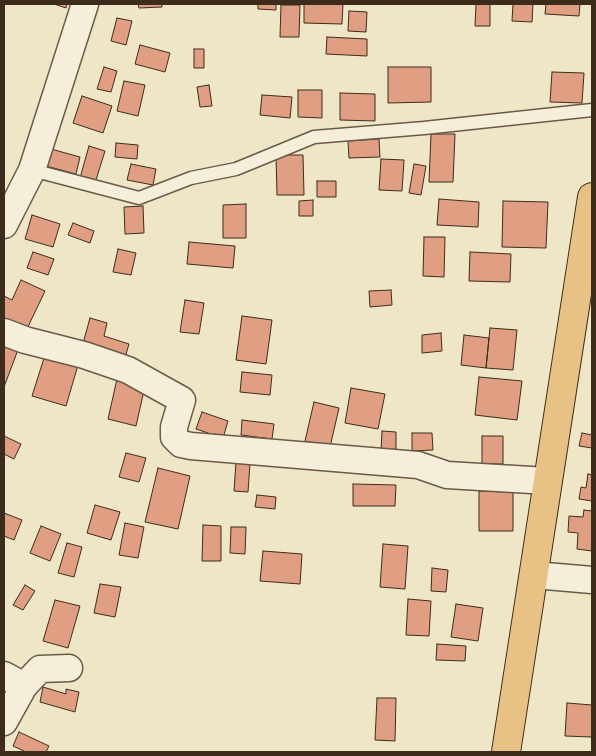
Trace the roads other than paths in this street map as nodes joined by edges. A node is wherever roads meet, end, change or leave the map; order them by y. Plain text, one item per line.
1 (85, 4) edge
2 (592, 110) edge
3 (32, 170) junction
4 (592, 197) edge
5 (4, 225) edge
6 (4, 332) edge
7 (548, 481) junction
8 (534, 576) junction
9 (592, 580) edge
10 (69, 668) dead end
11 (14, 681) edge
12 (4, 722) edge
13 (506, 752) edge

1 - 3 street
2 - 3 lane
3 - 5 street
4 - 7 main road
6 - 7 street
7 - 8 main road
8 - 9 street
8 - 13 main road
10 - 11 street
11 - 12 street

